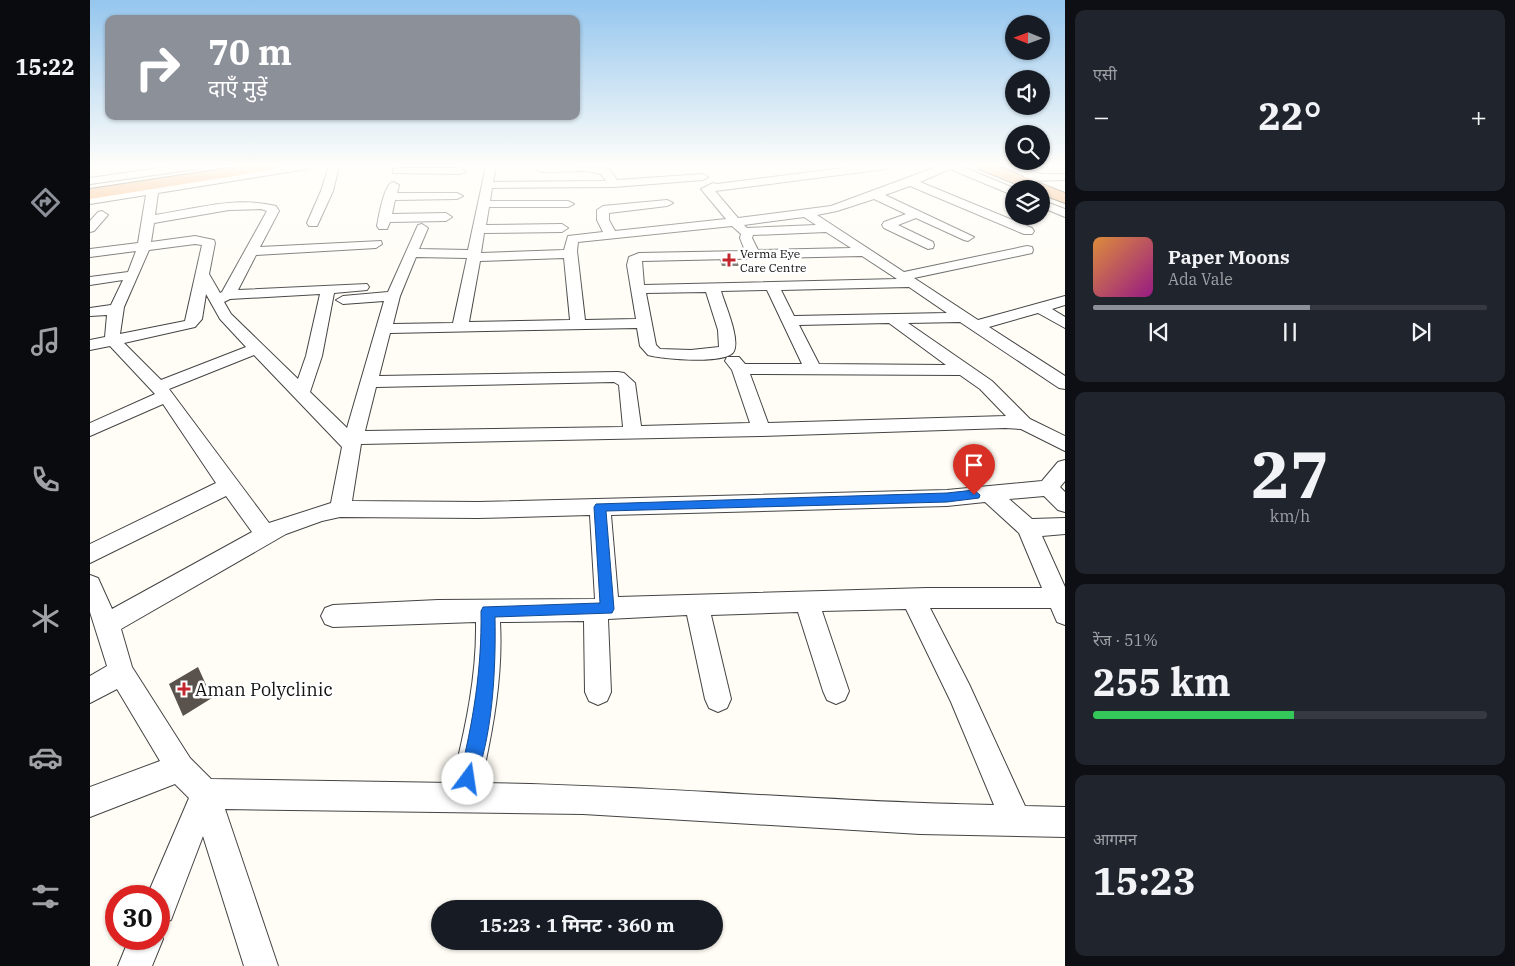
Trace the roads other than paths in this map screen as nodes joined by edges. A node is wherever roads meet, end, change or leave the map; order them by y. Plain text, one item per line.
1 (149, 211) edge
2 (210, 211) edge
3 (273, 211) edge
4 (318, 211) edge
5 (386, 211) edge
6 (483, 211) edge
7 (604, 211) edge
8 (726, 211) edge
9 (819, 211) edge
10 (910, 211) edge
11 (981, 211) edge
12 (806, 213) junction
13 (916, 214) junction
14 (102, 215) dead end
15 (446, 217) dead end
16 (148, 220) junction
17 (736, 222) junction
18 (313, 223) dead end
19 (90, 228) edge
20 (422, 228) dead end
21 (562, 228) dead end
22 (831, 228) junction
23 (479, 229) junction
24 (1028, 231) dead end
25 (626, 233) junction
26 (610, 234) junction
27 (745, 235) junction
28 (968, 237) dead end
29 (376, 244) dead end
30 (143, 246) junction
31 (1027, 250) dead end
32 (254, 251) junction
33 (868, 252) junction
34 (90, 253) edge
35 (412, 253) junction
36 (570, 254) junction
37 (753, 254) junction
38 (474, 255) junction
39 (714, 255) junction
40 (634, 260) junction
41 (960, 265) junction
42 (239, 274) junction
43 (132, 275) junction
44 (204, 276) junction
45 (726, 276) junction
46 (908, 279) junction
47 (90, 281) edge
48 (771, 286) junction
49 (362, 287) dead end
50 (712, 288) junction
51 (638, 289) junction
52 (327, 295) junction
53 (393, 296) junction
54 (222, 297) junction
55 (1065, 300) edge
56 (1040, 308) junction
57 (118, 309) junction
58 (90, 312) edge
59 (891, 318) junction
60 (790, 321) junction
61 (971, 321) junction
62 (644, 323) junction
63 (1065, 323) edge
64 (578, 325) junction
65 (460, 328) junction
66 (383, 329) junction
67 (113, 340) junction
68 (90, 345) edge
69 (257, 348) junction
70 (723, 353) junction
71 (740, 369) junction
72 (813, 370) junction
73 (964, 370) junction
74 (370, 382) junction
75 (1065, 384) edge
76 (161, 392) junction
77 (301, 394) junction
78 (1024, 423) junction
79 (90, 430) edge
80 (761, 430) junction
81 (633, 433) junction
82 (352, 443) junction
83 (1065, 444) edge
84 (1065, 467) edge
85 (229, 486) junction
86 (1048, 488) junction
87 (988, 493) junction
88 (1065, 504) edge
89 (600, 507) junction
90 (340, 509) junction
91 (1065, 526) edge
92 (1028, 528) junction
93 (266, 535) junction
94 (90, 554) edge
95 (90, 585) edge
96 (913, 599) junction
97 (807, 602) junction
98 (697, 605) junction
99 (1061, 606) edge
100 (602, 609) junction
101 (488, 611) junction
102 (333, 616) dead end
103 (107, 624) junction
104 (120, 672) junction
105 (90, 690) edge
106 (836, 691) dead end
107 (598, 692) dead end
108 (718, 699) dead end
109 (180, 768) junction
110 (205, 794) junction
111 (463, 797) junction
112 (90, 802) edge
113 (1016, 821) junction
114 (1065, 822) edge
115 (168, 885) edge
116 (142, 950) edge
117 (135, 966) edge
118 (261, 966) edge

1 - 16 street
2 - 16 street
3 - 32 street
4 - 18 street
5 - 15 street
6 - 23 street
7 - 26 street
8 - 17 street
9 - 12 street
10 - 13 street
11 - 24 street
12 - 17 street
12 - 22 street
13 - 28 street
13 - 41 street
14 - 19 street
16 - 30 street
17 - 25 street
17 - 27 street
20 - 35 street
21 - 23 street
22 - 27 street
22 - 33 street
23 - 38 street
25 - 26 street
25 - 40 street
26 - 36 street
27 - 37 street
29 - 32 street
30 - 34 street
30 - 43 street
30 - 44 street
31 - 41 street
32 - 42 street
33 - 37 street
33 - 46 street
35 - 38 street
35 - 53 street
36 - 38 street
36 - 64 street
37 - 39 street
38 - 65 street
39 - 40 street
39 - 45 street
40 - 51 street
41 - 46 street
42 - 44 street
42 - 54 street
43 - 47 street
43 - 57 street
44 - 54 street
44 - 67 street
45 - 48 street
45 - 50 street
46 - 48 street
46 - 61 street
48 - 60 street
49 - 52 street
50 - 51 street
50 - 70 street
51 - 62 street
52 - 53 street
52 - 54 street
52 - 77 street
53 - 66 street
54 - 69 street
55 - 56 street
56 - 61 street
56 - 63 street
57 - 58 street
57 - 67 street
59 - 60 street
59 - 61 street
59 - 73 street
60 - 72 street
61 - 75 street
62 - 64 street
62 - 70 street
64 - 65 street
65 - 66 street
66 - 74 street
67 - 68 street
67 - 76 street
69 - 76 street
69 - 77 street
70 - 71 street
71 - 72 street
71 - 80 street
72 - 73 street
73 - 78 street
74 - 81 street
74 - 82 street
76 - 79 street
76 - 85 street
77 - 82 street
78 - 80 street
78 - 83 street
80 - 81 street
81 - 82 street
82 - 90 street
84 - 86 street
85 - 93 street
85 - 94 street
86 - 87 street
86 - 88 street
87 - 89 street
87 - 92 street
89 - 90 street
89 - 100 street
90 - 93 street
91 - 92 street
92 - 99 street
93 - 103 street
95 - 103 street
96 - 97 street
96 - 99 street
96 - 113 street
97 - 98 street
97 - 106 street
98 - 100 street
98 - 108 street
100 - 101 street
100 - 107 street
101 - 102 street
101 - 111 street
103 - 104 street
104 - 105 street
104 - 109 street
109 - 110 street
109 - 112 street
110 - 111 street
110 - 115 street
110 - 118 street
111 - 113 street
113 - 114 street
116 - 117 street

